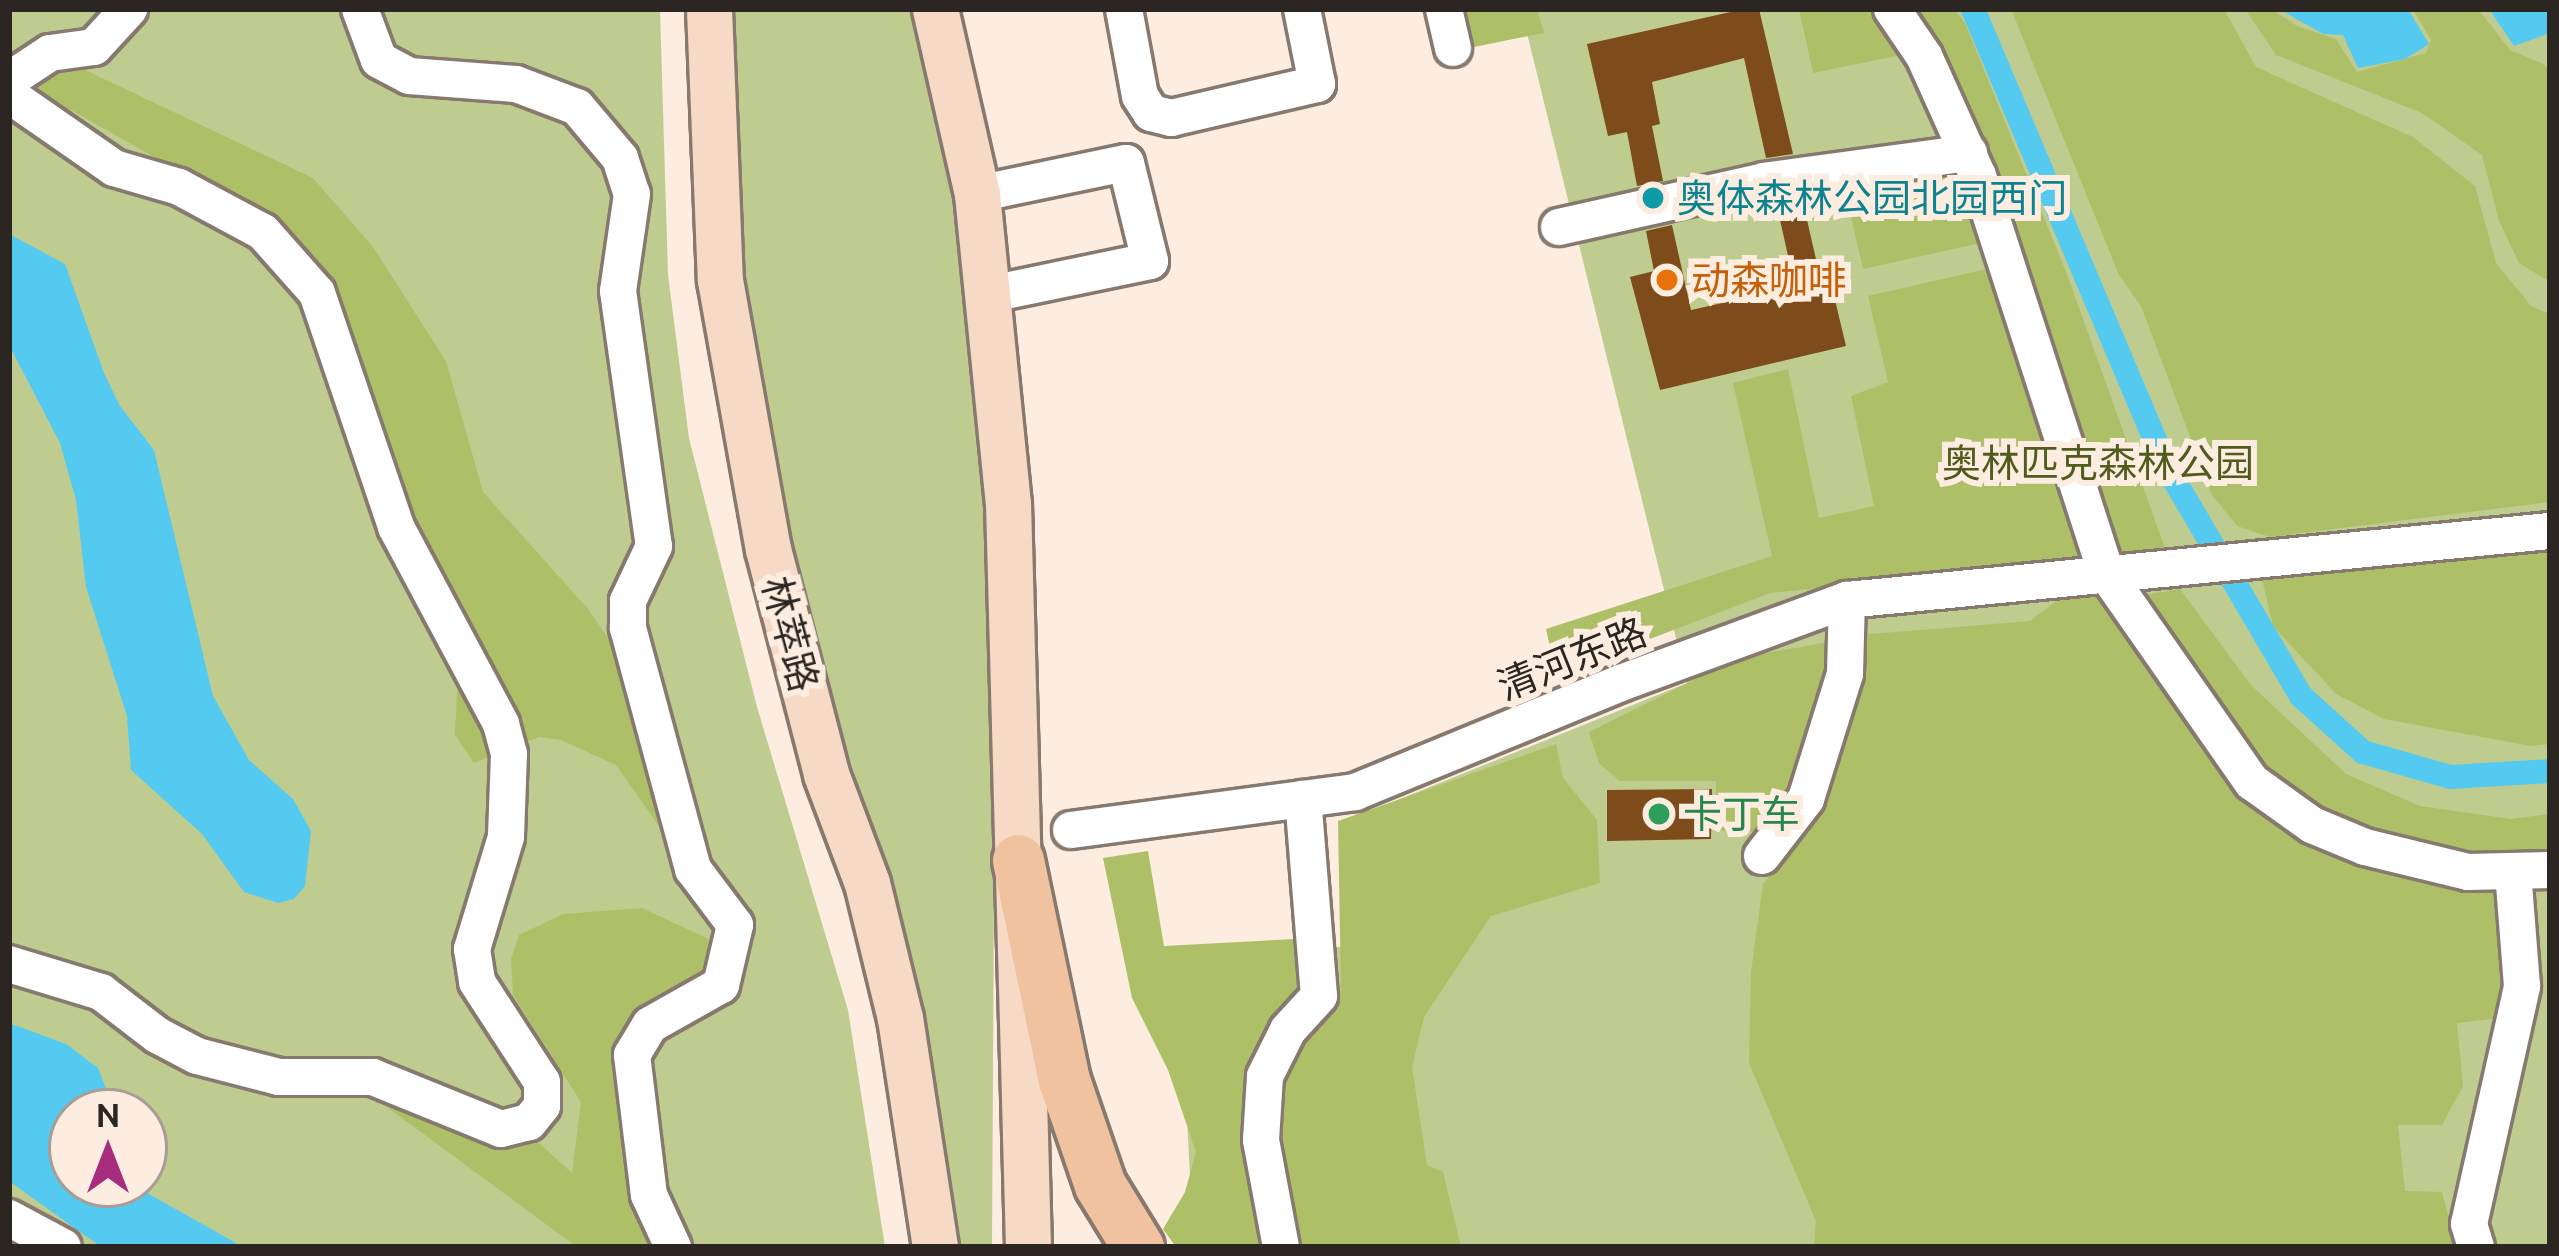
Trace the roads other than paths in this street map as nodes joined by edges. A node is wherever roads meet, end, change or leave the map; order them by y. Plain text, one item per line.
1 (128, 9) edge
2 (360, 9) edge
3 (709, 9) edge
4 (935, 9) edge
5 (1302, 9) edge
6 (1444, 9) edge
7 (1892, 9) edge
8 (1128, 10) edge
9 (1453, 48) dead end
10 (9, 80) edge
11 (9, 95) edge
12 (1969, 153) junction
13 (977, 194) junction
14 (1559, 227) dead end
15 (991, 294) junction
16 (2550, 531) edge
17 (2106, 573) junction
18 (1847, 600) junction
19 (1303, 799) junction
20 (1071, 830) dead end
21 (1762, 856) dead end
22 (1018, 860) junction
23 (2550, 870) edge
24 (2513, 871) junction
25 (9, 964) edge
26 (9, 1218) edge
27 (64, 1247) edge
28 (673, 1247) edge
29 (935, 1247) edge
30 (1028, 1247) edge
31 (1138, 1247) edge
32 (1281, 1247) edge
33 (2476, 1247) edge

1 - 10 lane
2 - 28 lane
3 - 29 main road, 林萃路
4 - 13 main road
5 - 8 lane
6 - 9 lane
7 - 12 lane
11 - 25 lane
12 - 14 lane
12 - 17 lane
13 - 15 main road
13 - 15 lane
15 - 22 main road
16 - 17 lane, 清河东路
17 - 18 lane, 清河东路
17 - 24 lane
18 - 19 lane, 清河东路
18 - 21 lane
19 - 20 lane, 清河东路
19 - 32 lane
22 - 30 main road
22 - 31 highway
23 - 24 lane
24 - 33 lane
26 - 27 lane

